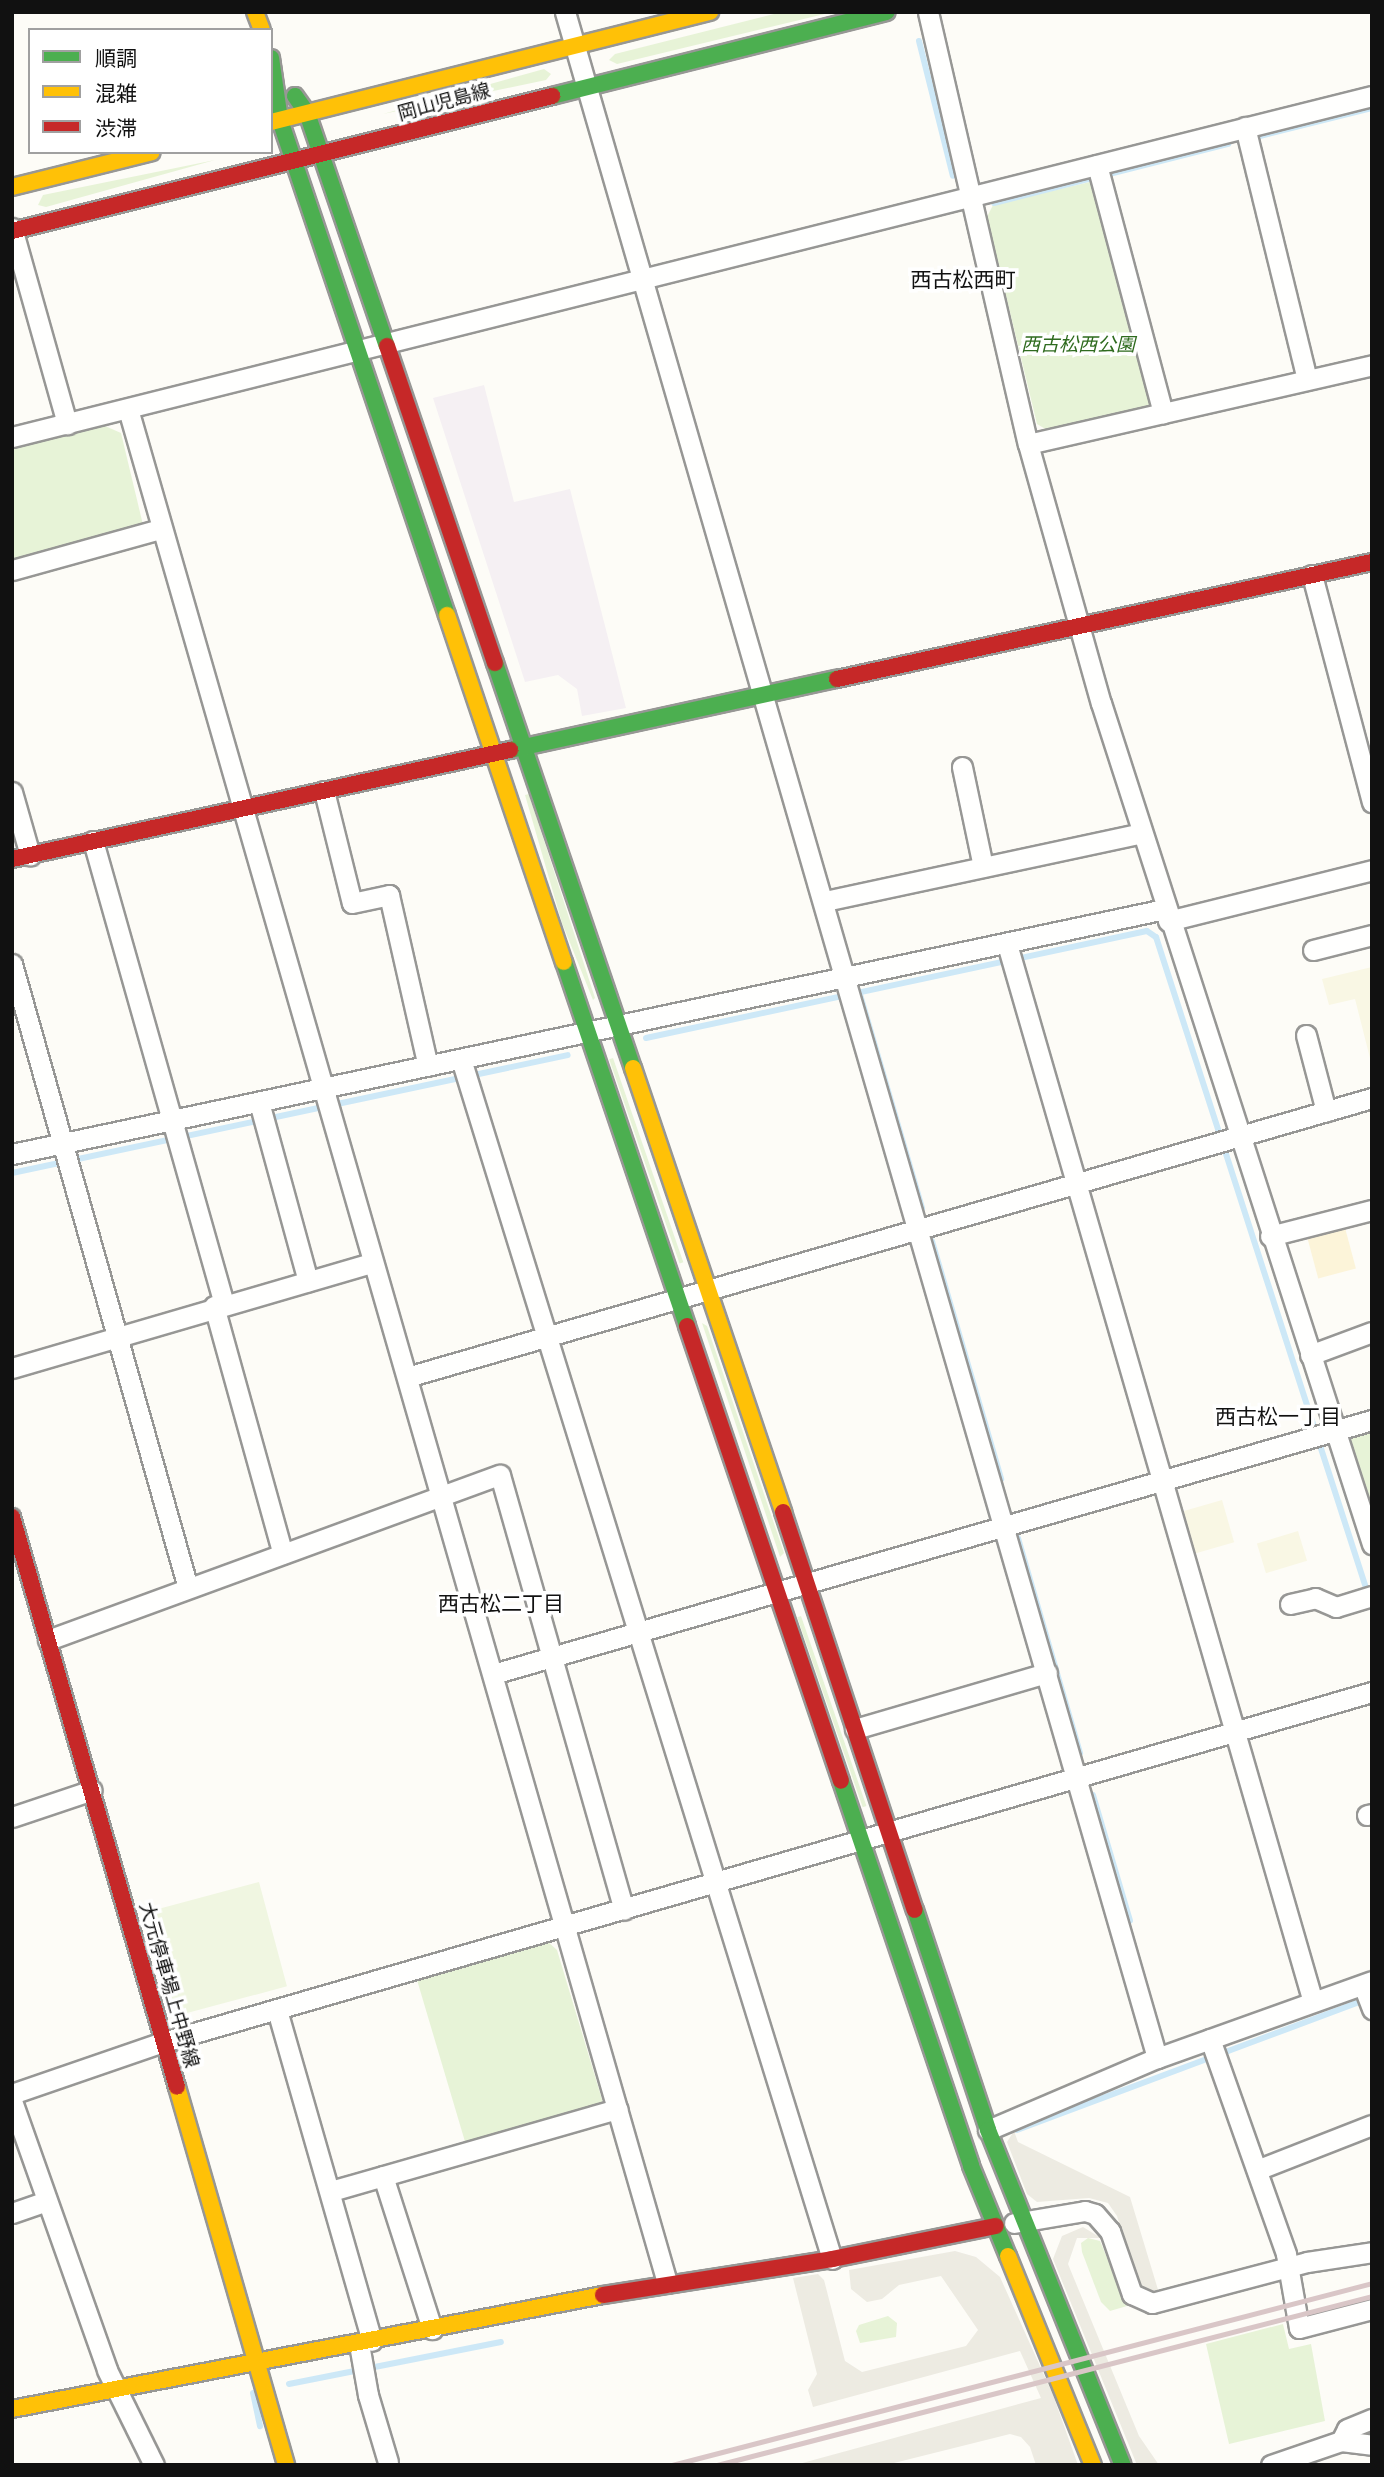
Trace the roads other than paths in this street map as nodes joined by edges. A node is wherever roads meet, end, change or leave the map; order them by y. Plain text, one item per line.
1 (565, 12) edge
2 (710, 12) edge
3 (887, 12) edge
4 (928, 12) edge
5 (574, 46) junction
6 (273, 63) edge
7 (586, 87) junction
8 (1372, 96) edge
9 (307, 113) junction
10 (276, 121) edge
11 (1245, 127) junction
12 (144, 154) edge
13 (322, 156) junction
14 (294, 163) junction
15 (1097, 165) junction
16 (12, 187) edge
17 (972, 196) junction
18 (13, 230) edge
19 (642, 279) junction
20 (384, 343) junction
21 (358, 349) junction
22 (1372, 365) edge
23 (1307, 380) junction
24 (128, 409) junction
25 (1163, 413) junction
26 (67, 424) junction
27 (12, 437) edge
28 (1028, 444) junction
29 (160, 529) junction
30 (1372, 562) edge
31 (12, 570) edge
32 (1312, 575) junction
33 (1079, 626) junction
34 (764, 695) junction
35 (523, 747) junction
36 (497, 752) junction
37 (962, 767) dead end
38 (324, 791) junction
39 (12, 792) edge
40 (1372, 802) edge
41 (244, 808) junction
42 (1142, 833) junction
43 (93, 841) junction
44 (21, 857) edge
45 (983, 867) junction
46 (1372, 870) edge
47 (824, 901) junction
48 (1166, 915) junction
49 (1372, 935) edge
50 (1313, 950) dead end
51 (1010, 955) junction
52 (12, 964) edge
53 (850, 989) junction
54 (619, 1026) junction
55 (591, 1032) junction
56 (1306, 1035) dead end
57 (428, 1066) junction
58 (464, 1070) junction
59 (1372, 1098) edge
60 (325, 1100) junction
61 (1326, 1111) junction
62 (262, 1113) junction
63 (175, 1131) junction
64 (1228, 1140) junction
65 (12, 1154) edge
66 (64, 1155) junction
67 (1074, 1185) junction
68 (1372, 1209) edge
69 (918, 1230) junction
70 (1270, 1236) junction
71 (373, 1264) junction
72 (308, 1281) junction
73 (708, 1287) junction
74 (677, 1297) junction
75 (219, 1305) junction
76 (1372, 1332) edge
77 (545, 1336) junction
78 (115, 1340) junction
79 (1310, 1356) junction
80 (12, 1368) edge
81 (407, 1377) junction
82 (1372, 1420) edge
83 (1323, 1435) junction
84 (1161, 1481) junction
85 (440, 1497) junction
86 (13, 1521) edge
87 (1004, 1525) junction
88 (1372, 1544) edge
89 (283, 1554) junction
90 (805, 1581) junction
91 (188, 1588) junction
92 (778, 1588) junction
93 (1368, 1597) edge
94 (1290, 1604) dead end
95 (636, 1631) junction
96 (48, 1640) junction
97 (552, 1656) junction
98 (1047, 1673) junction
99 (493, 1674) junction
100 (1372, 1692) edge
101 (855, 1729) junction
102 (1234, 1732) junction
103 (1077, 1777) junction
104 (92, 1790) junction
105 (12, 1817) edge
106 (890, 1831) junction
107 (862, 1839) junction
108 (717, 1883) junction
109 (624, 1910) junction
110 (565, 1926) junction
111 (1368, 1995) edge
112 (1313, 2002) junction
113 (277, 2010) junction
114 (163, 2042) junction
115 (1214, 2050) junction
116 (1157, 2058) junction
117 (12, 2094) edge
118 (12, 2101) edge
119 (617, 2109) junction
120 (1372, 2125) edge
121 (988, 2130) junction
122 (1257, 2170) junction
123 (383, 2176) junction
124 (331, 2191) junction
125 (46, 2201) junction
126 (12, 2213) edge
127 (1023, 2221) junction
128 (996, 2226) junction
129 (1372, 2252) edge
130 (832, 2259) junction
131 (1288, 2267) junction
132 (667, 2283) junction
133 (1372, 2309) edge
134 (432, 2329) junction
135 (365, 2343) junction
136 (258, 2364) junction
137 (118, 2388) junction
138 (12, 2409) edge
139 (1372, 2419) edge
140 (1341, 2441) junction
141 (1372, 2445) edge
142 (388, 2462) dead end
143 (154, 2465) edge
144 (286, 2465) edge
145 (1093, 2465) edge
146 (1123, 2465) edge
147 (1271, 2465) edge

1 - 5 street
2 - 5 street, 岡山児島線
3 - 7 street, 岡山児島線
4 - 17 street
5 - 7 street
5 - 9 street, 岡山児島線
6 - 9 street
6 - 10 street
7 - 13 street, 岡山児島線
7 - 19 street
8 - 11 street
9 - 10 street, 岡山児島線
9 - 13 street
10 - 14 street
11 - 15 street
11 - 23 street
12 - 16 street
13 - 14 street, 岡山児島線
13 - 20 street
14 - 18 street, 岡山児島線
14 - 21 street
15 - 17 street
15 - 25 street
17 - 19 street
17 - 28 street
18 - 26 street
19 - 20 street
19 - 34 street
20 - 21 street
20 - 35 street
21 - 24 street
21 - 36 street
22 - 23 street
23 - 25 street
24 - 26 street
24 - 29 street
25 - 28 street
26 - 27 street
28 - 33 street
29 - 31 street
29 - 41 street
30 - 32 street
32 - 33 street
32 - 40 street
33 - 34 street
33 - 42 street
34 - 35 street
34 - 47 street
35 - 36 street
35 - 54 street
36 - 38 street
36 - 55 street
37 - 45 street
38 - 41 street
38 - 57 street
39 - 44 street
41 - 43 street
41 - 60 street
42 - 45 street
42 - 48 street
43 - 44 street
43 - 63 street
45 - 47 street
46 - 48 street
47 - 53 street
48 - 51 street
48 - 64 street
49 - 50 street
51 - 53 street
51 - 67 street
52 - 66 street
53 - 54 street
53 - 69 street
54 - 55 street
54 - 73 street
55 - 58 street
55 - 74 street
56 - 61 street
57 - 58 street
57 - 60 street
58 - 77 street
59 - 61 street
60 - 62 street
60 - 71 street
61 - 64 street
62 - 63 street
62 - 72 street
63 - 66 street
63 - 75 street
64 - 67 street
64 - 70 street
65 - 66 street
66 - 78 street
67 - 69 street
67 - 84 street
68 - 70 street
69 - 73 street
69 - 87 street
70 - 79 street
71 - 72 street
71 - 81 street
72 - 75 street
73 - 74 street
73 - 90 street
74 - 77 street
74 - 92 street
75 - 78 street
75 - 89 street
76 - 79 street
77 - 81 street
77 - 95 street
78 - 80 street
78 - 91 street
79 - 83 street
81 - 85 street
82 - 83 street
83 - 84 street
83 - 88 street
84 - 87 street
84 - 102 street
85 - 89 street
85 - 97 street
85 - 99 street
86 - 96 street, 大元停車場上中野線
87 - 90 street
87 - 98 street
89 - 91 street
90 - 92 street
90 - 101 street
91 - 96 street
92 - 95 street
92 - 107 street
93 - 94 street
95 - 97 street
95 - 108 street
96 - 104 street, 大元停車場上中野線
97 - 99 street
97 - 109 street
98 - 101 street
98 - 103 street
99 - 110 street
100 - 102 street
101 - 106 street
102 - 103 street
102 - 112 street
103 - 106 street
103 - 116 street
104 - 105 street
104 - 114 street, 大元停車場上中野線
106 - 107 street
106 - 121 street
107 - 108 street
107 - 128 street
108 - 109 street
108 - 130 street
109 - 110 street
110 - 113 street
110 - 119 street
111 - 112 street
112 - 115 street
113 - 114 street
113 - 124 street
114 - 117 street
114 - 136 street, 大元停車場上中野線
115 - 116 street
115 - 122 street
116 - 121 street
118 - 125 street
119 - 123 street
119 - 132 street
120 - 122 street
121 - 127 street
122 - 131 street
123 - 124 street
123 - 134 street
124 - 135 street
125 - 126 street
125 - 137 street
127 - 128 street
127 - 131 street
127 - 146 street
128 - 130 street
128 - 145 street
129 - 131 street
130 - 132 street
131 - 133 street
132 - 134 street
134 - 135 street
135 - 136 street
135 - 142 street
136 - 137 street
136 - 144 street, 大元停車場上中野線
137 - 138 street
137 - 143 street
139 - 140 street
140 - 141 street
140 - 147 street

